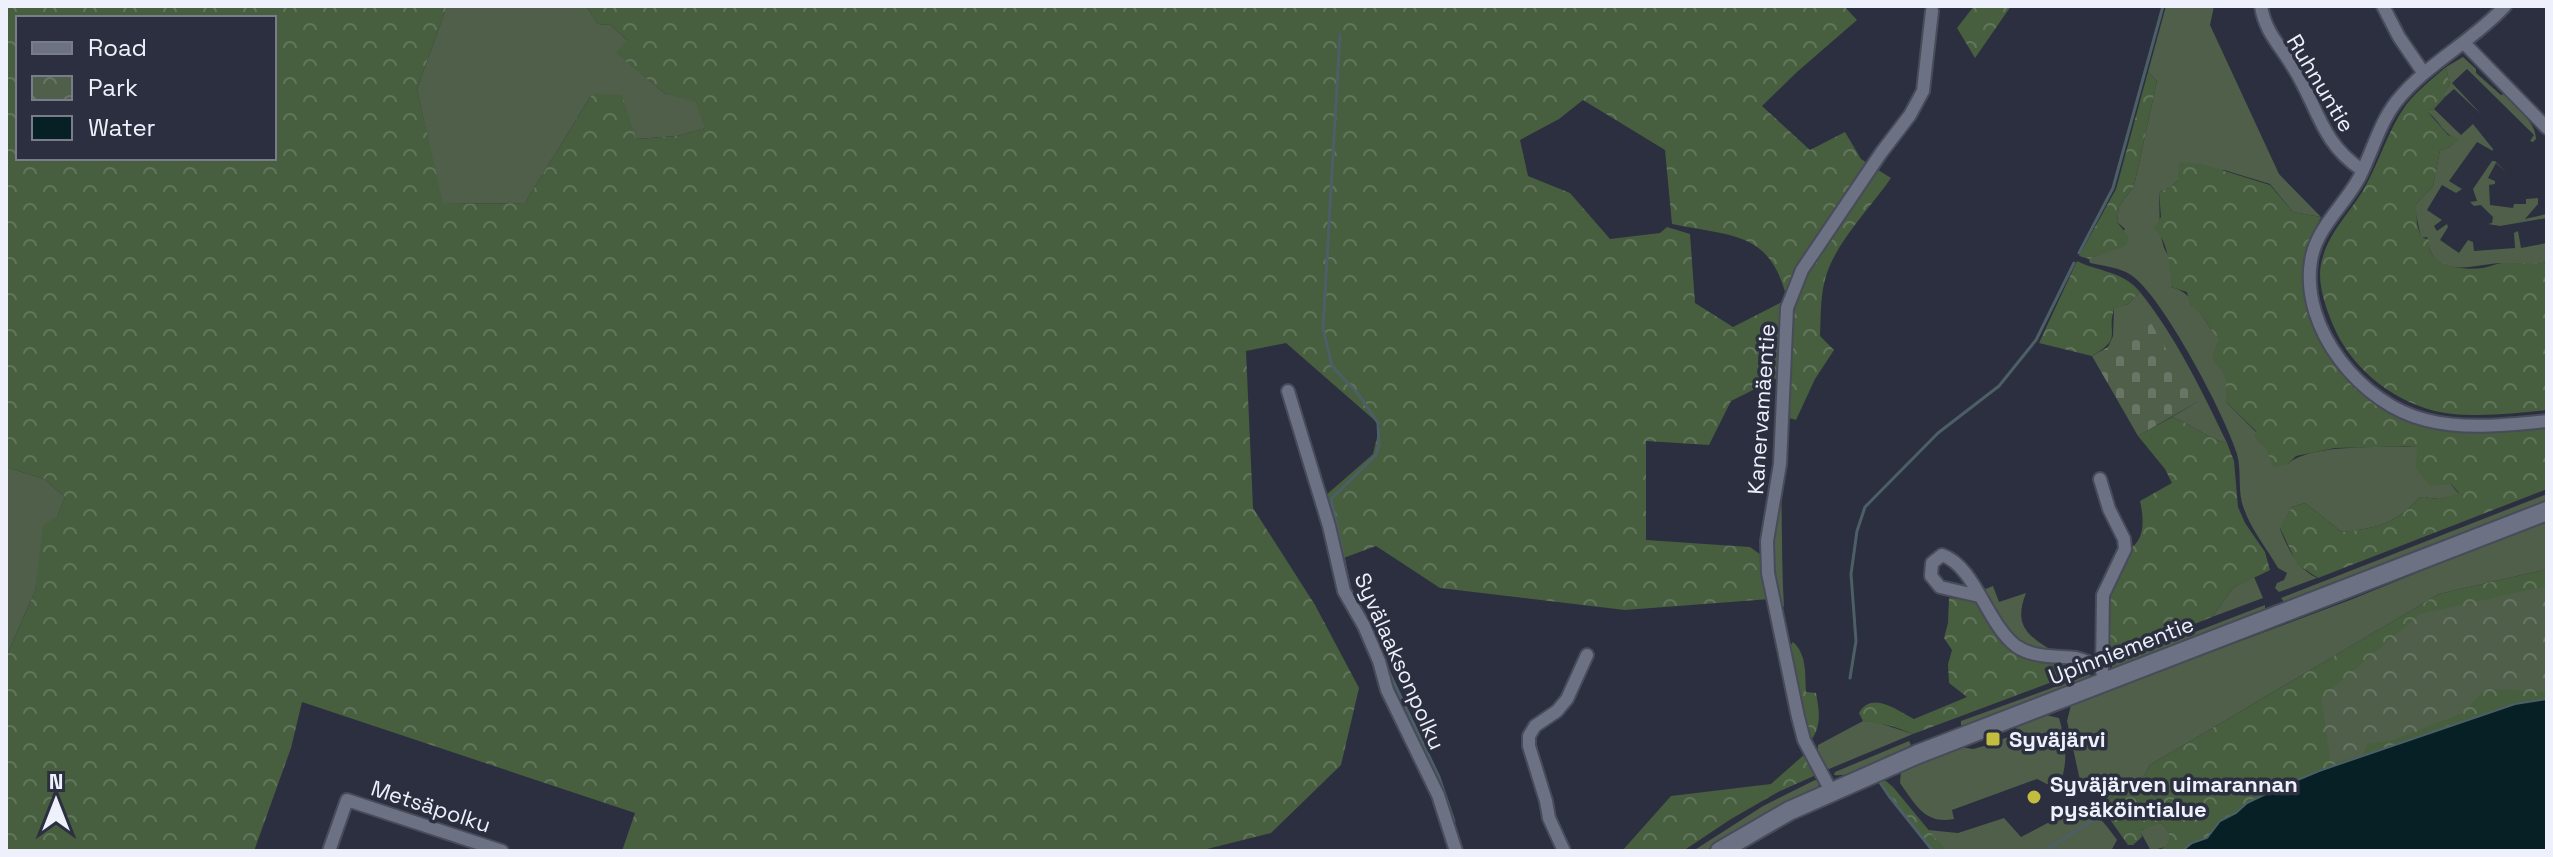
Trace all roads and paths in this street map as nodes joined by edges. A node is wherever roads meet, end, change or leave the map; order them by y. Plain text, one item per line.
1 (2261, 6) edge
2 (2383, 6) edge
3 (2505, 6) edge
4 (1932, 11) dead end
5 (2464, 43) junction
6 (2423, 72) junction
7 (2547, 128) edge
8 (2362, 170) junction
9 (1288, 391) dead end
10 (2547, 421) edge
11 (2100, 479) dead end
12 (2547, 511) edge
13 (1979, 596) dead end
14 (1587, 655) dead end
15 (2102, 674) junction
16 (1831, 791) junction
17 (329, 851) edge
18 (502, 851) edge
19 (1456, 851) edge
20 (1564, 851) edge
21 (1720, 851) edge

1 - 8 street, Ruhnuntie
2 - 6 street
3 - 5 street
4 - 16 street, Kanervamäentie
5 - 6 street
5 - 7 street
6 - 8 street
8 - 10 street
9 - 19 street, Syvälaaksonpolku
11 - 15 street
12 - 15 main road, Upinniementie
13 - 15 street
14 - 20 street
15 - 16 main road, Upinniementie
16 - 21 main road, Upinniementie
17 - 18 street, Metsäpolku

